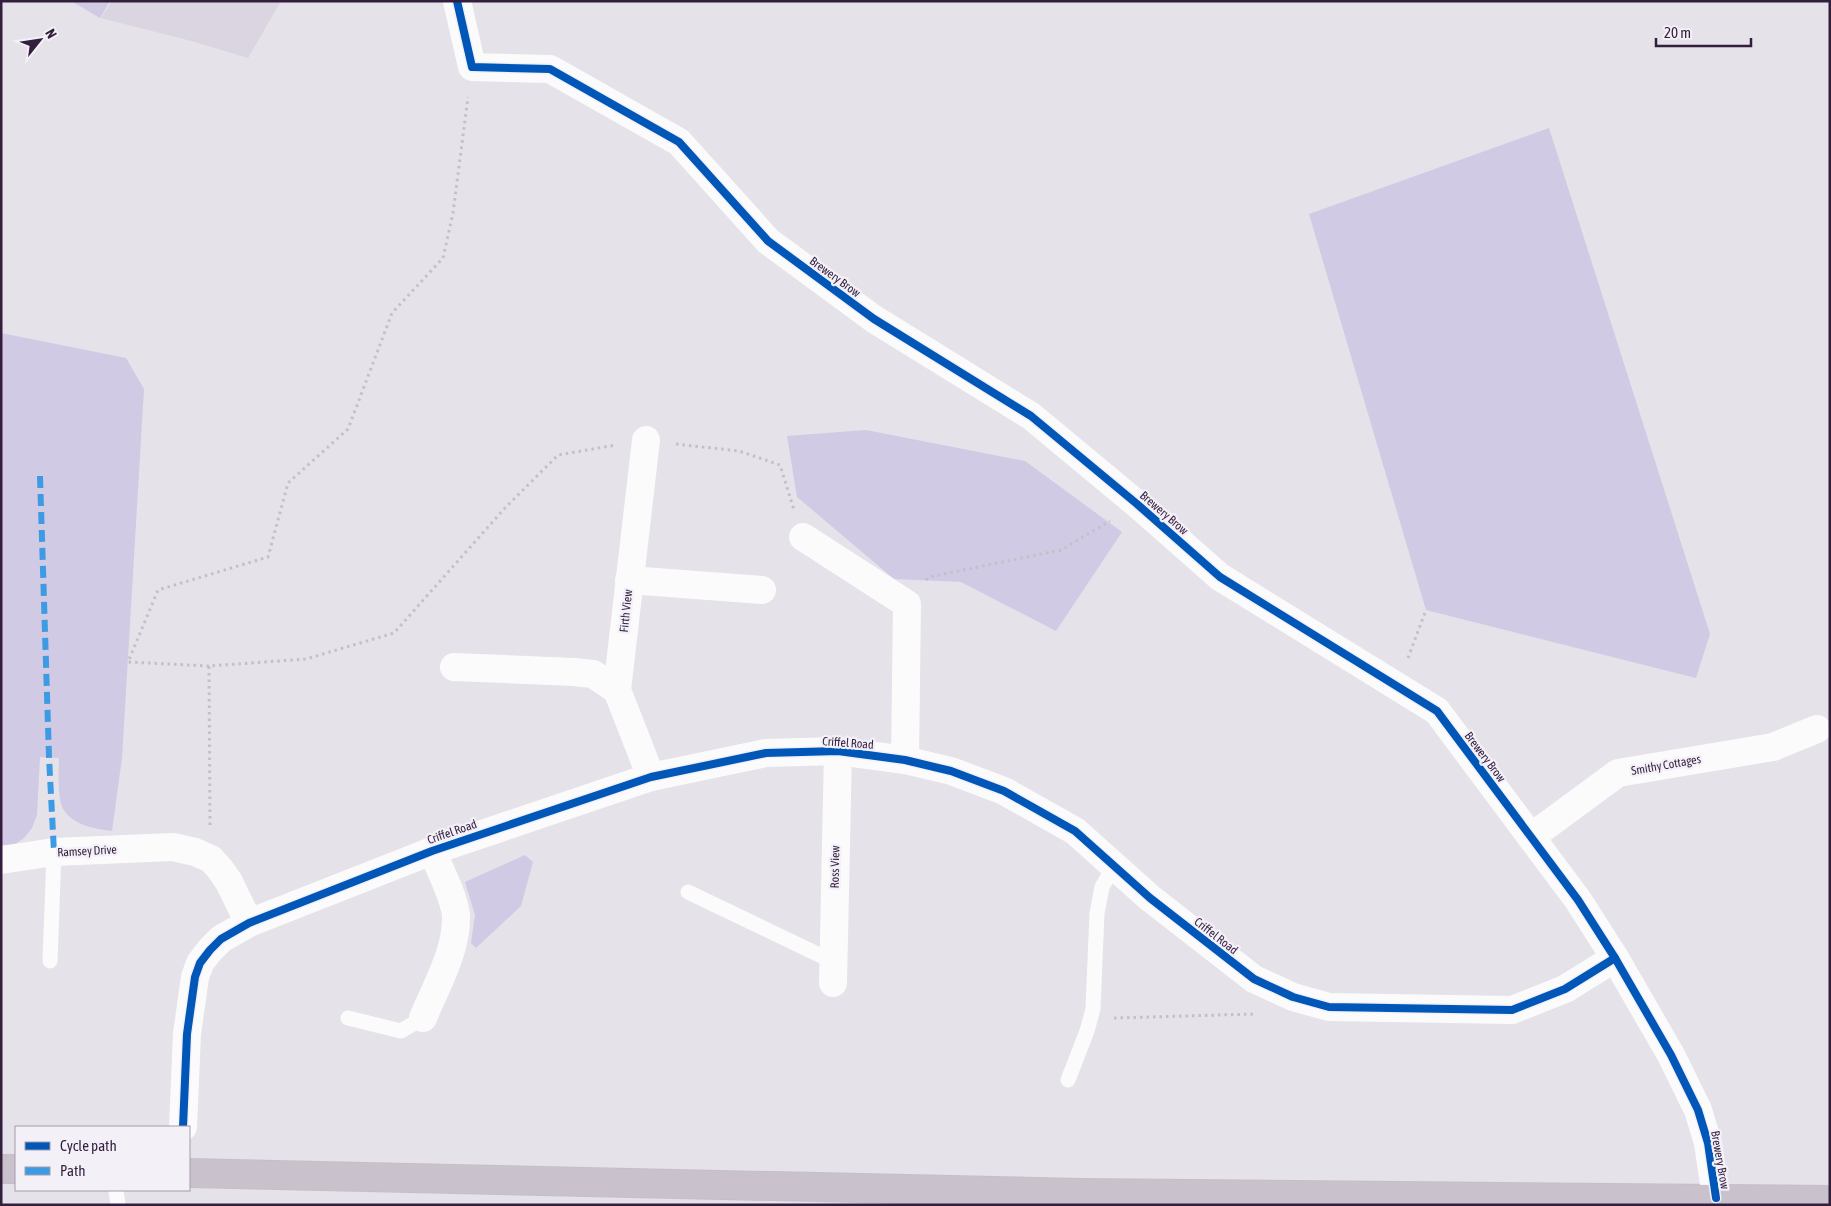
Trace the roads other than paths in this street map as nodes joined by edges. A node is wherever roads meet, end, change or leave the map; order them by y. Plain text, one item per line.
1 (457, 1) edge
2 (646, 440) road end
3 (803, 536) road end
4 (629, 580) junction
5 (762, 590) dead end
6 (454, 667) dead end
7 (617, 690) junction
8 (1817, 729) dead end
9 (838, 751) junction
10 (905, 760) junction
11 (650, 777) junction
12 (1531, 838) junction
13 (432, 851) junction
14 (54, 852) junction
15 (1, 860) edge
16 (1114, 866) junction
17 (688, 892) dead end
18 (249, 923) junction
19 (1615, 958) junction
20 (50, 961) dead end
21 (833, 972) joint
22 (348, 1018) dead end
23 (423, 1018) joint
24 (1068, 1080) dead end
25 (183, 1126) edge
26 (1, 1169) edge
27 (15, 1169) edge
28 (190, 1173) edge
29 (116, 1191) edge
30 (1716, 1198) junction
31 (1830, 1200) edge
32 (118, 1205) edge

1 - 12 street, Brewery Brow
2 - 4 street, Firth View
3 - 10 street
4 - 5 street
4 - 7 street, Firth View
6 - 7 street
7 - 11 street, Firth View
8 - 12 street, Smithy Cottages
9 - 10 street, Criffel Road
9 - 11 street, Criffel Road
9 - 21 street, Ross View
10 - 16 street, Criffel Road
11 - 13 street, Criffel Road
12 - 19 street, Brewery Brow
13 - 18 street, Criffel Road
13 - 23 street
14 - 15 street, Ramsey Drive
14 - 18 street, Ramsey Drive
14 - 20 lane
16 - 19 street, Criffel Road
16 - 24 lane
17 - 21 lane
18 - 25 street, Criffel Road
19 - 30 street, Brewery Brow
22 - 23 lane
26 - 27 highway
28 - 30 highway
29 - 32 lane
30 - 31 highway

